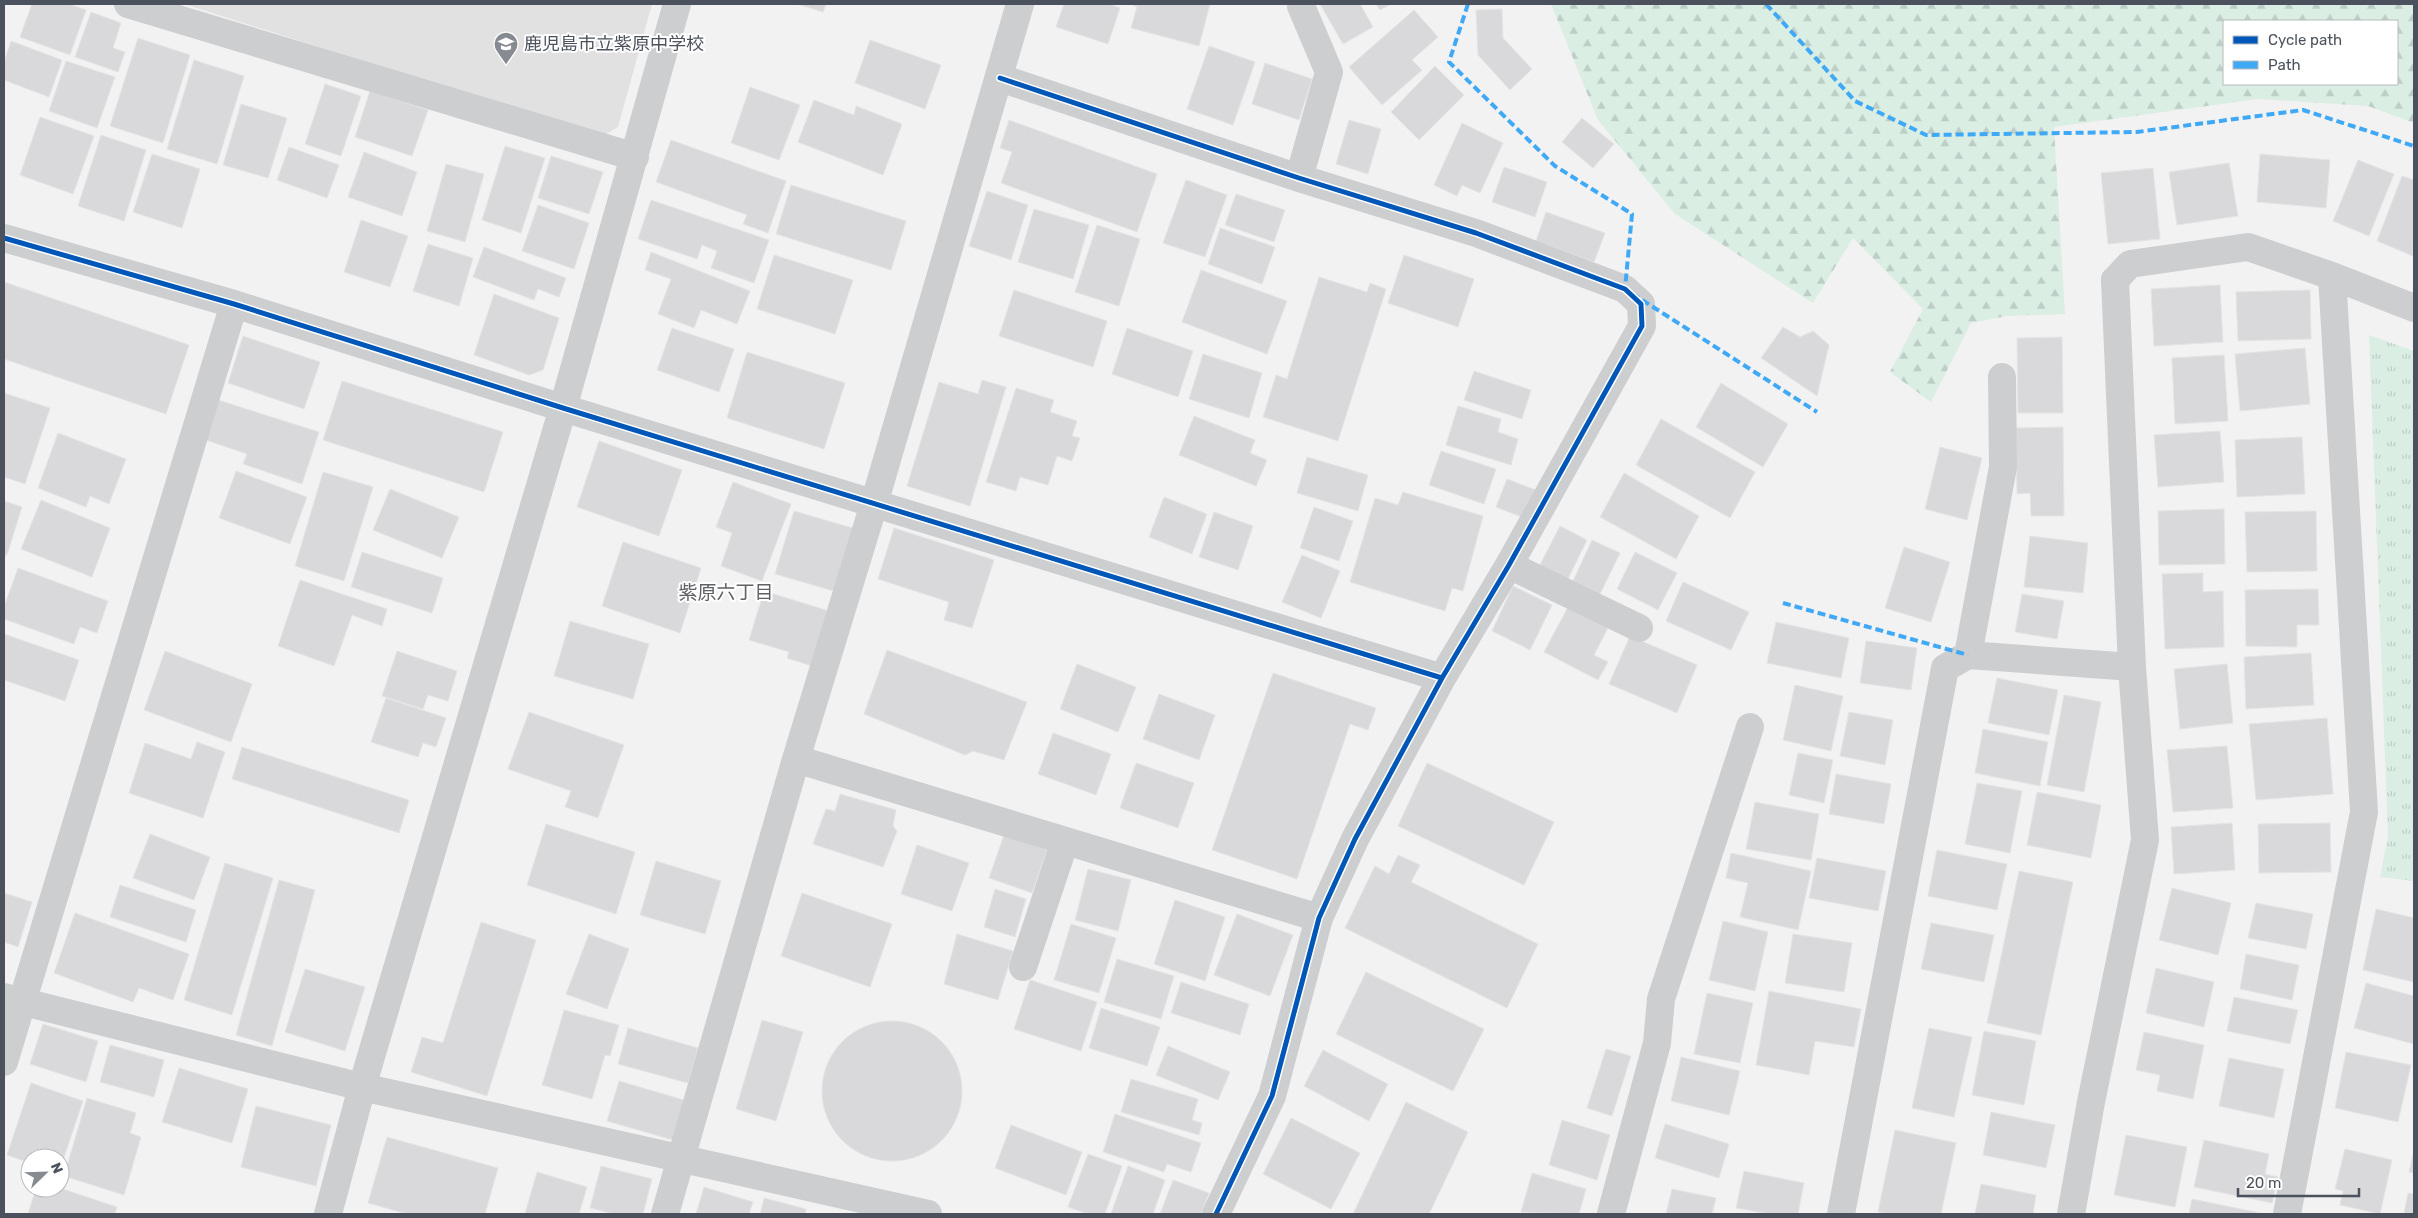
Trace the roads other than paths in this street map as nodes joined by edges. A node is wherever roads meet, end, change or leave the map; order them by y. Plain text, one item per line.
1 (128, 4) edge
2 (678, 4) edge
3 (1020, 4) edge
4 (1301, 6) dead end
5 (1000, 78) junction
6 (635, 157) junction
7 (1299, 178) junction
8 (4, 238) edge
9 (2332, 276) junction
10 (234, 304) junction
11 (2414, 308) edge
12 (2002, 377) dead end
13 (563, 408) junction
14 (874, 504) junction
15 (1510, 564) junction
16 (1639, 628) dead end
17 (1968, 655) junction
18 (2132, 667) junction
19 (1442, 678) junction
20 (1750, 727) dead end
21 (796, 759) junction
22 (1065, 841) junction
23 (1319, 918) junction
24 (1023, 967) dead end
25 (13, 999) edge
26 (4, 1062) edge
27 (362, 1087) junction
28 (681, 1158) junction
29 (328, 1214) edge
30 (665, 1214) edge
31 (928, 1214) edge
32 (1216, 1214) edge
33 (1610, 1214) edge
34 (1841, 1214) edge
35 (2071, 1214) edge
36 (2287, 1214) edge

1 - 6 street
2 - 6 street
3 - 5 street
4 - 7 street
5 - 7 street
5 - 14 street
6 - 13 street
7 - 15 street
8 - 10 street
9 - 11 street
9 - 18 street
9 - 36 street
10 - 13 street
10 - 25 street
12 - 17 street
13 - 14 street
13 - 27 street
14 - 19 street
14 - 21 street
15 - 16 street
15 - 19 street
17 - 18 street
17 - 34 street
18 - 35 street
19 - 23 street
20 - 33 street
21 - 22 street
21 - 28 street
22 - 23 street
22 - 24 street
23 - 32 street
25 - 26 street
25 - 27 street
27 - 28 street
27 - 29 street
28 - 30 street
28 - 31 street

